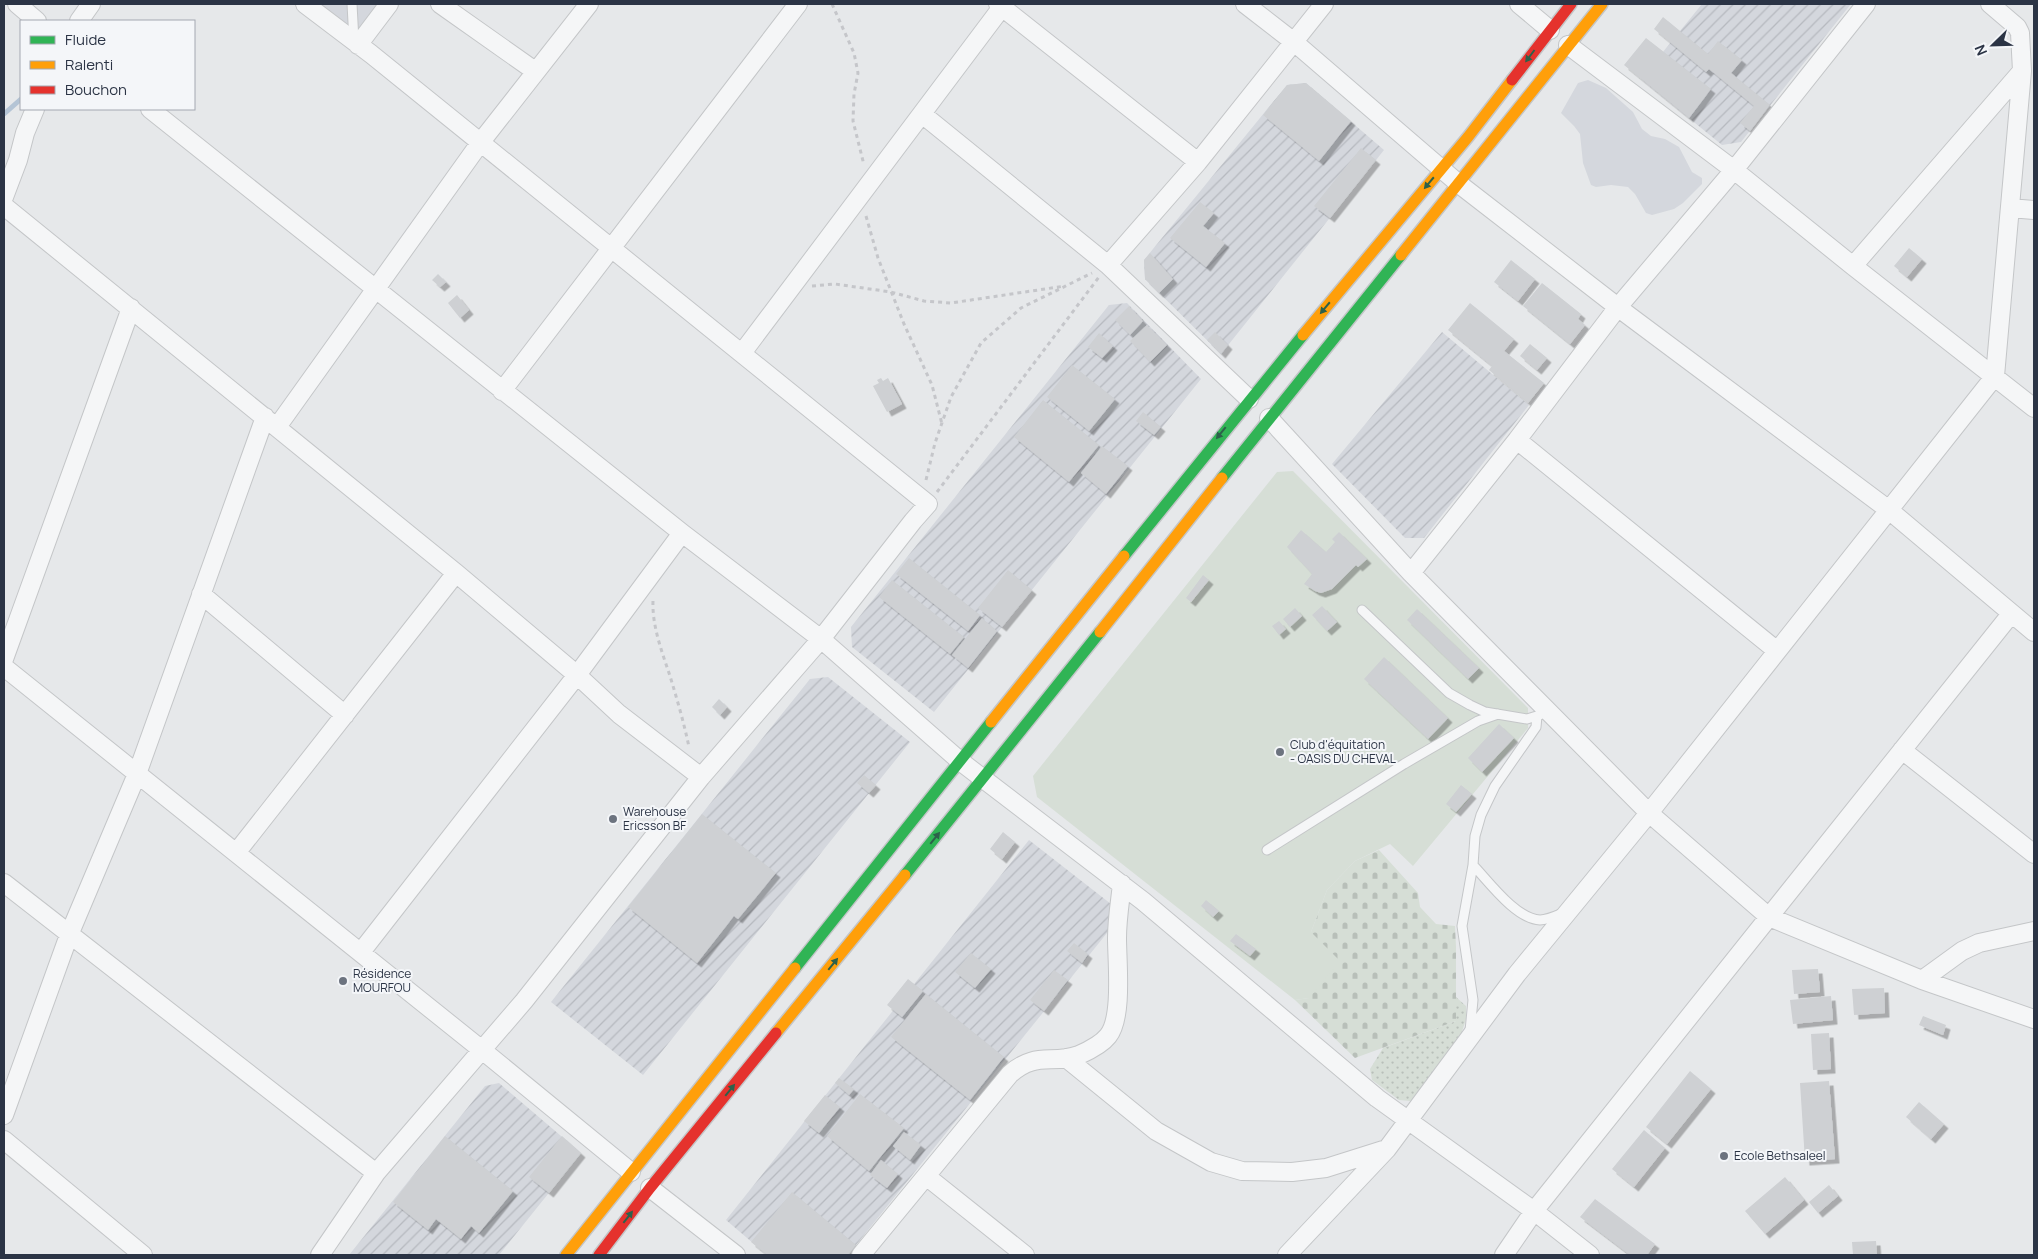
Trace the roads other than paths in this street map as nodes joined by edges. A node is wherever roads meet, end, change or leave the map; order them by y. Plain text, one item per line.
1 (17, 4) edge
2 (92, 4) edge
3 (306, 4) edge
4 (352, 4) edge
5 (389, 4) edge
6 (440, 4) edge
7 (588, 4) edge
8 (798, 4) edge
9 (1245, 4) edge
10 (1324, 4) edge
11 (1519, 4) edge
12 (1571, 4) edge
13 (1602, 4) edge
14 (1866, 4) edge
15 (1990, 4) edge
16 (1000, 6) edge
17 (35, 20) edge
18 (80, 20) edge
19 (1550, 30) junction
20 (1294, 42) junction
21 (356, 44) junction
22 (1568, 45) junction
23 (535, 71) junction
24 (2022, 71) junction
25 (35, 110) edge
26 (151, 110) edge
27 (922, 114) junction
28 (480, 143) junction
29 (1198, 162) junction
30 (1442, 169) junction
31 (1734, 170) junction
32 (1459, 184) junction
33 (4, 197) edge
34 (4, 206) edge
35 (2010, 208) junction
36 (2034, 210) edge
37 (612, 248) junction
38 (1108, 265) junction
39 (1852, 266) junction
40 (376, 290) junction
41 (1618, 307) junction
42 (131, 308) junction
43 (742, 353) junction
44 (1995, 376) junction
45 (502, 391) junction
46 (1249, 399) junction
47 (2034, 408) edge
48 (1269, 418) junction
49 (271, 422) junction
50 (1517, 440) junction
51 (1888, 510) junction
52 (682, 534) junction
53 (456, 573) junction
54 (1411, 573) junction
55 (202, 594) junction
56 (1362, 610) dead end
57 (2011, 614) junction
58 (2034, 632) edge
59 (821, 639) junction
60 (1776, 650) junction
61 (4, 659) edge
62 (4, 667) edge
63 (577, 676) junction
64 (1498, 714) junction
65 (1544, 714) junction
66 (345, 715) junction
67 (1902, 750) junction
68 (960, 761) junction
69 (694, 772) junction
70 (137, 774) junction
71 (984, 778) junction
72 (1649, 813) junction
73 (1267, 850) dead end
74 (236, 854) junction
75 (2034, 854) edge
76 (1473, 866) junction
77 (4, 883) edge
78 (1122, 884) junction
79 (1571, 910) junction
80 (1769, 917) junction
81 (2034, 931) edge
82 (70, 935) junction
83 (361, 952) junction
84 (1922, 980) junction
85 (2034, 1019) edge
86 (1469, 1036) junction
87 (482, 1050) junction
88 (1066, 1058) junction
89 (4, 1115) edge
90 (1407, 1120) junction
91 (4, 1140) edge
92 (1387, 1149) junction
93 (631, 1172) junction
94 (376, 1173) junction
95 (926, 1176) junction
96 (650, 1188) junction
97 (1534, 1211) junction
98 (143, 1255) edge
99 (320, 1255) edge
100 (566, 1255) edge
101 (599, 1255) edge
102 (736, 1255) edge
103 (861, 1255) edge
104 (1025, 1255) edge
105 (1287, 1255) edge
106 (1504, 1255) edge
107 (1590, 1255) edge

1 - 17 street
2 - 18 street
3 - 21 street
4 - 21 lane
5 - 21 street
6 - 23 street
7 - 23 street
8 - 37 street
9 - 20 street
10 - 20 street
11 - 19 street
12 - 19 street
13 - 22 street
14 - 31 street
15 - 24 street
16 - 27 street
16 - 29 street
19 -> 30 street
20 - 29 street
20 - 30 street
21 - 28 street
22 - 31 street
22 - 32 street
23 - 28 street
24 - 35 street
24 - 39 street
25 - 33 street
26 - 40 street
27 - 38 street
27 - 43 street
28 - 37 street
28 - 40 street
29 - 38 street
30 - 32 street
30 -> 46 street
31 - 39 street
31 - 41 street
32 - 41 street
32 - 48 street
34 - 42 street
35 - 36 street
35 - 44 street
37 - 43 street
37 - 45 street
38 - 46 street
39 - 44 street
40 - 45 street
40 - 49 street
41 - 50 street
41 - 51 street
42 - 49 street
42 - 61 street
43 - 59 street
44 - 47 street
44 - 51 street
45 - 52 street
46 -> 68 street
48 - 54 street
48 - 71 street
49 - 53 street
49 - 55 street
50 - 54 street
50 - 60 street
51 - 57 street
51 - 60 street
52 - 59 street
52 - 63 street
53 - 63 street
53 - 66 street
54 - 65 street
55 - 66 street
55 - 70 street
56 - 64 lane
57 - 58 street
57 - 67 street
59 - 68 street
59 - 69 street
60 - 72 street
62 - 70 street
63 - 69 street
63 - 83 street
64 - 65 lane
64 - 73 lane
65 - 72 street
65 - 76 lane
66 - 74 street
67 - 75 street
67 - 80 street
68 - 71 street
68 - 93 street
69 - 87 street
70 - 74 street
70 - 82 street
71 - 78 street
96 -> 71 street
72 - 79 street
72 - 80 street
74 - 83 street
76 - 79 lane
76 - 86 lane
77 - 82 street
78 - 88 street
78 - 90 street
79 - 86 street
80 - 84 street
80 - 97 street
81 - 84 street
82 - 89 street
82 - 94 street
83 - 87 street
84 - 85 street
86 - 90 street
87 - 93 street
87 - 94 street
88 - 92 street
88 - 95 street
90 - 92 street
90 - 97 street
91 - 98 street
92 - 105 street
93 - 100 street
94 - 99 street
95 - 103 street
95 - 104 street
101 -> 96 street
96 - 102 street
97 - 106 street
97 - 107 street

